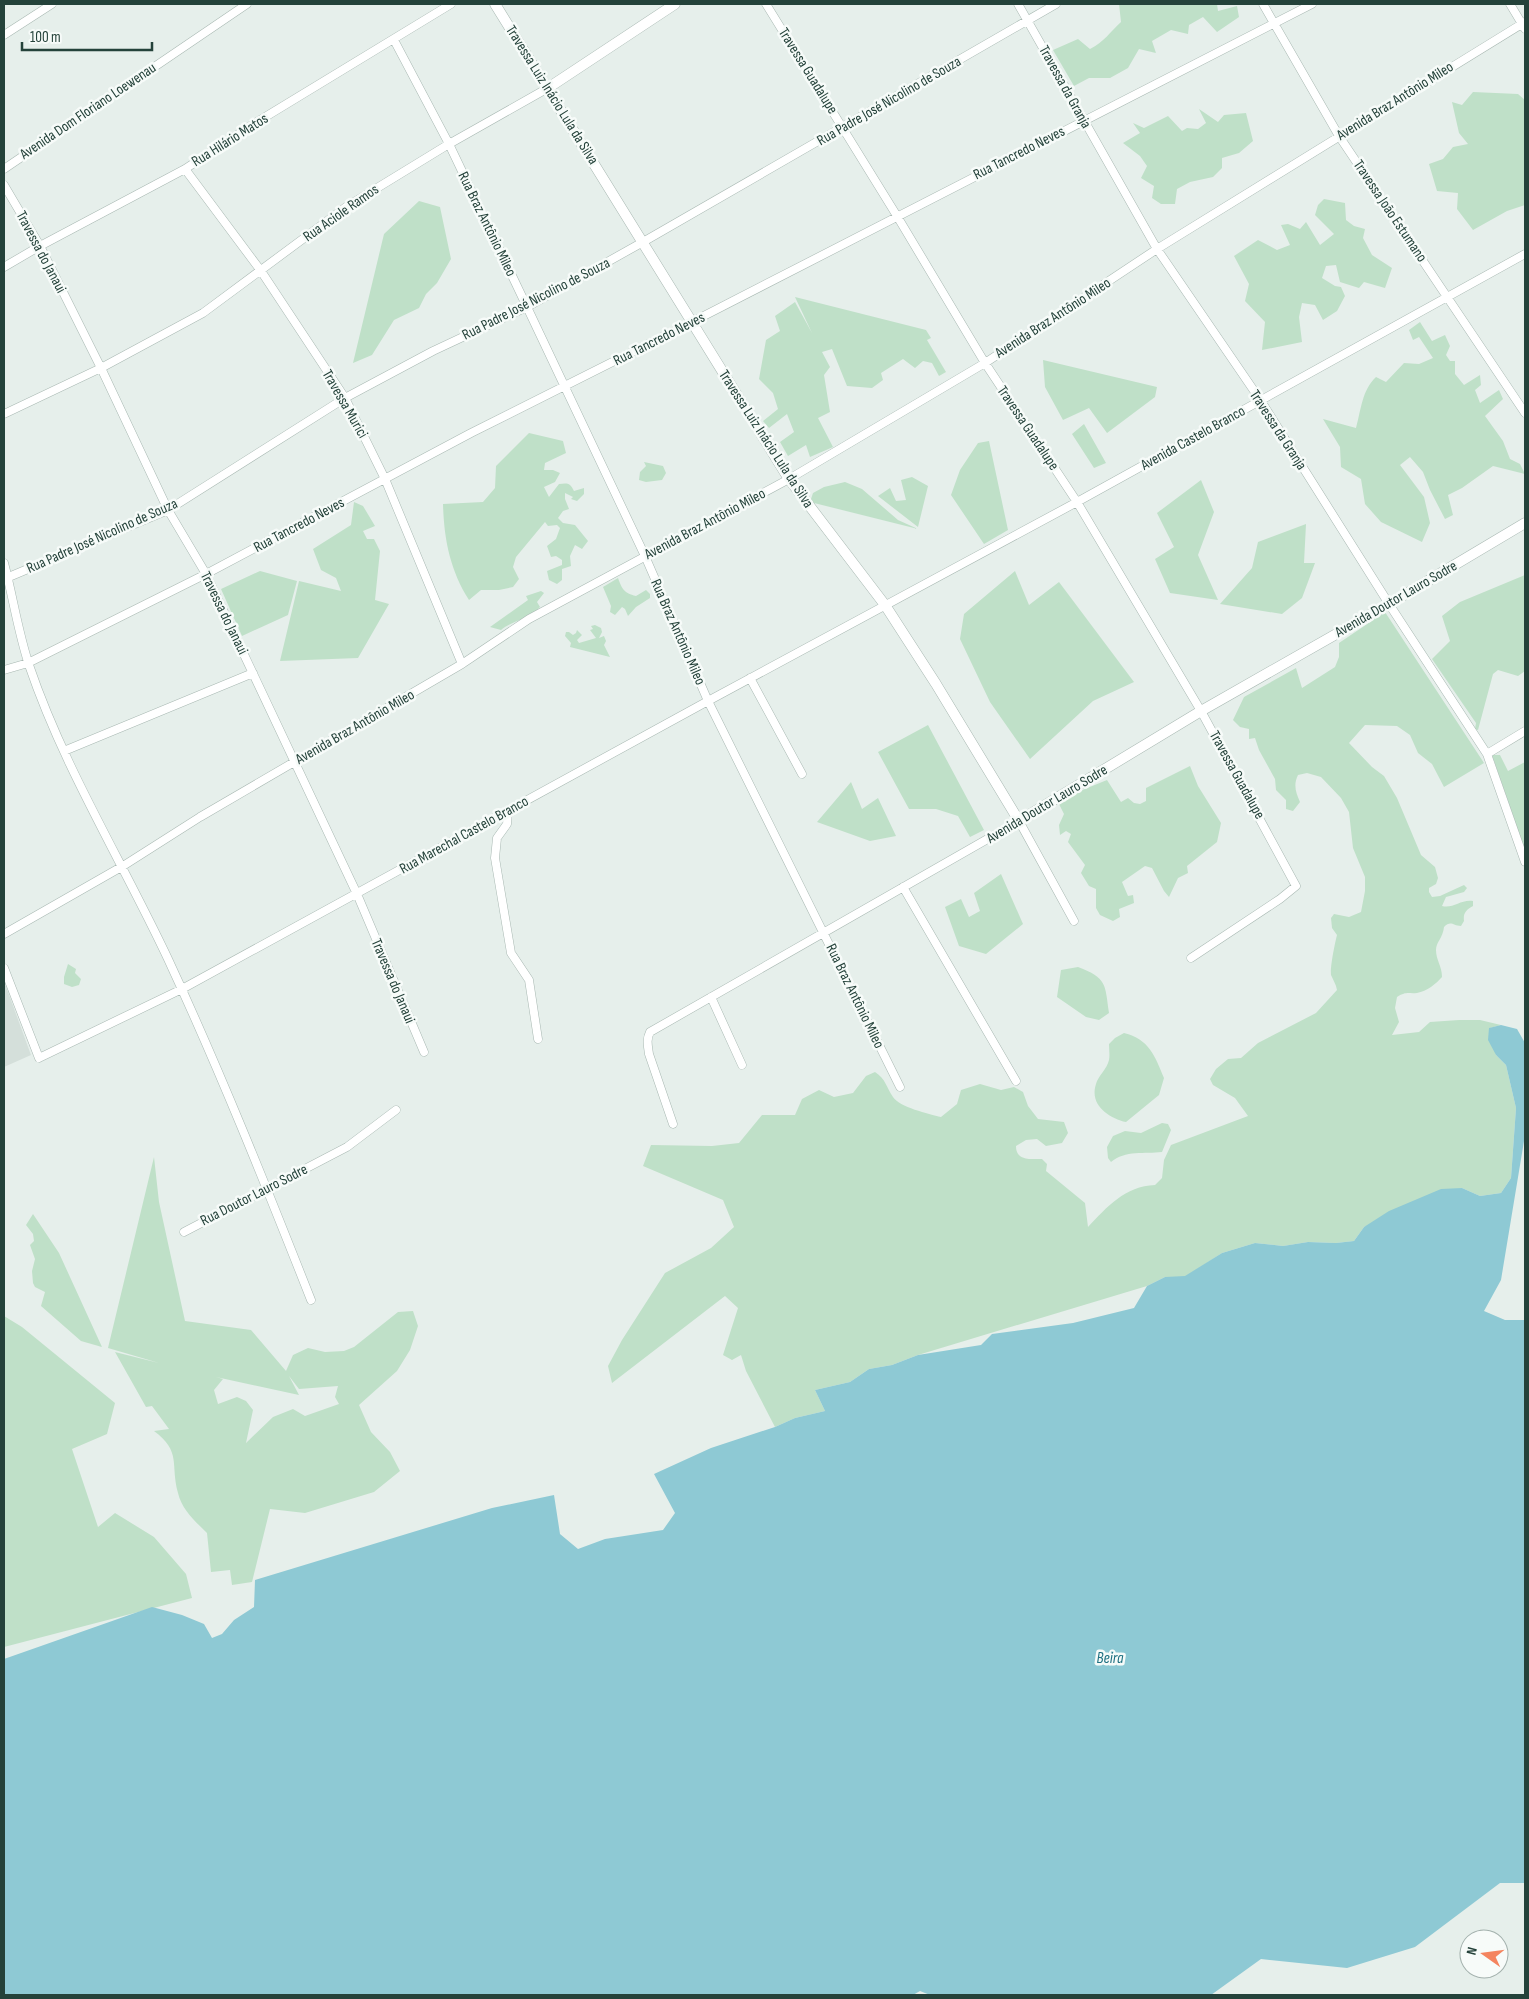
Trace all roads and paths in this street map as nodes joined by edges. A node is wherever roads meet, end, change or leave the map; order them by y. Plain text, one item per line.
1 (52, 4) edge
2 (247, 4) edge
3 (451, 4) edge
4 (495, 4) edge
5 (675, 4) edge
6 (766, 4) edge
7 (1018, 4) edge
8 (1056, 4) edge
9 (1263, 4) edge
10 (1312, 4) edge
11 (1510, 4) edge
12 (236, 7) edge
13 (1027, 20) junction
14 (1275, 23) junction
15 (1524, 25) edge
16 (4, 35) edge
17 (394, 40) junction
18 (548, 88) junction
19 (1083, 120) junction
20 (843, 127) junction
21 (1339, 136) junction
22 (449, 144) junction
23 (4, 168) edge
24 (185, 169) junction
25 (4, 185) edge
26 (897, 216) junction
27 (643, 242) junction
28 (40, 246) junction
29 (1158, 249) junction
30 (1525, 254) edge
31 (4, 267) edge
32 (261, 271) junction
33 (1447, 297) junction
34 (527, 307) junction
35 (692, 322) junction
36 (985, 363) junction
37 (101, 368) junction
38 (564, 386) junction
39 (345, 398) junction
40 (1261, 401) junction
41 (1525, 413) edge
42 (4, 414) edge
43 (385, 479) junction
44 (789, 480) junction
45 (1078, 502) junction
46 (168, 510) junction
47 (1525, 523) edge
48 (645, 556) junction
49 (4, 563) edge
50 (206, 574) junction
51 (6, 579) edge
52 (1389, 604) junction
53 (885, 605) junction
54 (28, 663) junction
55 (462, 664) junction
56 (4, 670) edge
57 (253, 673) junction
58 (750, 678) junction
59 (708, 701) junction
60 (1201, 711) junction
61 (1525, 730) edge
62 (64, 751) junction
63 (1486, 754) junction
64 (295, 762) junction
65 (802, 774) dead end
66 (508, 811) junction
67 (1019, 821) junction
68 (1525, 862) edge
69 (123, 866) junction
70 (903, 887) junction
71 (357, 894) junction
72 (1074, 921) dead end
73 (824, 932) junction
74 (4, 934) edge
75 (1191, 958) dead end
76 (4, 968) edge
77 (182, 989) junction
78 (711, 997) junction
79 (538, 1039) dead end
80 (424, 1052) dead end
81 (742, 1065) dead end
82 (1016, 1081) dead end
83 (900, 1087) dead end
84 (396, 1110) dead end
85 (674, 1124) dead end
86 (267, 1189) junction
87 (184, 1232) dead end
88 (312, 1300) dead end

1 - 16 street
2 - 12 street, Avenida Dom Floriano Loewenau
3 - 17 street, Rua Hilário Matos
4 - 18 street, Travessa Luiz Inácio Lula da Silva
5 - 18 street, Rua Aciole Ramos
6 - 20 street, Travessa Guadalupe
7 - 13 street, Travessa da Granja
8 - 13 street, Rua Padre José Nicolino de Souza
9 - 14 street, Travessa João Estumano
10 - 14 street, Rua Tancredo Neves
11 - 15 street
12 - 23 street, Avenida Dom Floriano Loewenau
13 - 19 street, Travessa da Granja
13 - 20 street, Rua Padre José Nicolino de Souza
14 - 19 street, Rua Tancredo Neves
14 - 21 street, Travessa João Estumano
15 - 21 street, Avenida Braz Antônio Mileo
17 - 22 street, Rua Braz Antônio Mileo
17 - 24 street, Rua Hilário Matos
18 - 22 street, Rua Aciole Ramos
18 - 27 street, Travessa Luiz Inácio Lula da Silva
19 - 26 street, Rua Tancredo Neves
19 - 29 street, Travessa da Granja
20 - 26 street, Travessa Guadalupe
20 - 27 street, Rua Padre José Nicolino de Souza
21 - 29 street, Avenida Braz Antônio Mileo
21 - 33 street, Travessa João Estumano
22 - 32 street, Rua Aciole Ramos
22 - 34 street, Rua Braz Antônio Mileo
24 - 28 street, Rua Hilário Matos
24 - 32 street, Travessa Murici
25 - 28 street, Travessa do Janaui
26 - 35 street, Rua Tancredo Neves
26 - 36 street, Travessa Guadalupe
27 - 34 street, Rua Padre José Nicolino de Souza
27 - 35 street, Travessa Luiz Inácio Lula da Silva
28 - 31 street, Rua Hilário Matos
28 - 37 street, Travessa do Janaui
29 - 36 street, Avenida Braz Antônio Mileo
29 - 40 street, Travessa da Granja
30 - 33 street, Avenida Castelo Branco
32 - 37 street, Rua Aciole Ramos
32 - 39 street, Travessa Murici
33 - 40 street, Avenida Castelo Branco
33 - 41 street, Travessa João Estumano
34 - 38 street, Rua Braz Antônio Mileo
34 - 39 street, Rua Padre José Nicolino de Souza
35 - 38 street, Rua Tancredo Neves
35 - 44 street, Travessa Luiz Inácio Lula da Silva
36 - 44 street, Avenida Braz Antônio Mileo
36 - 45 street, Travessa Guadalupe
37 - 42 street, Rua Aciole Ramos
37 - 46 street, Travessa do Janaui
38 - 43 street, Rua Tancredo Neves
38 - 48 street, Rua Braz Antônio Mileo
39 - 43 street, Travessa Murici
39 - 46 street, Rua Padre José Nicolino de Souza
40 - 45 street, Avenida Castelo Branco
40 - 52 street, Travessa da Granja
43 - 50 street, Rua Tancredo Neves
43 - 55 street, Travessa Murici
44 - 48 street, Avenida Braz Antônio Mileo
44 - 53 street, Travessa Luiz Inácio Lula da Silva
45 - 53 street, Avenida Castelo Branco
45 - 60 street, Travessa Guadalupe
46 - 50 street, Travessa do Janaui
46 - 51 street, Rua Padre José Nicolino de Souza
47 - 52 street, Avenida Doutor Lauro Sodre
48 - 55 street, Avenida Braz Antônio Mileo
48 - 59 street, Rua Braz Antônio Mileo
49 - 51 street
50 - 54 street, Rua Tancredo Neves
50 - 57 street, Travessa do Janaui
51 - 54 street
52 - 60 street, Avenida Doutor Lauro Sodre
52 - 63 street, Travessa da Granja
53 - 58 street, Rua Marechal Castelo Branco
53 - 67 street, Travessa Luiz Inácio Lula da Silva
54 - 56 street, Rua Tancredo Neves
54 - 62 street
55 - 64 street, Avenida Braz Antônio Mileo
57 - 62 street
57 - 64 street, Travessa do Janaui
58 - 59 street, Rua Marechal Castelo Branco
58 - 65 street
59 - 66 street, Rua Marechal Castelo Branco
59 - 73 street, Rua Braz Antônio Mileo
60 - 67 street, Avenida Doutor Lauro Sodre
60 - 75 street, Travessa Guadalupe
61 - 63 street
62 - 69 street
63 - 68 street, Travessa da Granja
64 - 69 street, Avenida Braz Antônio Mileo
64 - 71 street, Travessa do Janaui
66 - 71 street, Rua Marechal Castelo Branco
66 - 79 street
67 - 70 street, Avenida Doutor Lauro Sodre
67 - 72 street, Travessa Luiz Inácio Lula da Silva
69 - 74 street, Avenida Braz Antônio Mileo
69 - 77 street
70 - 73 street, Avenida Doutor Lauro Sodre
70 - 82 street
71 - 77 street, Rua Marechal Castelo Branco
71 - 80 street, Travessa do Janaui
73 - 78 street, Avenida Doutor Lauro Sodre
73 - 83 street, Rua Braz Antônio Mileo
76 - 77 street, Rua Marechal Castelo Branco
77 - 86 street
78 - 81 street
78 - 85 street, Avenida Doutor Lauro Sodre
84 - 86 street, Rua Doutor Lauro Sodre
86 - 87 street, Rua Doutor Lauro Sodre
86 - 88 street

